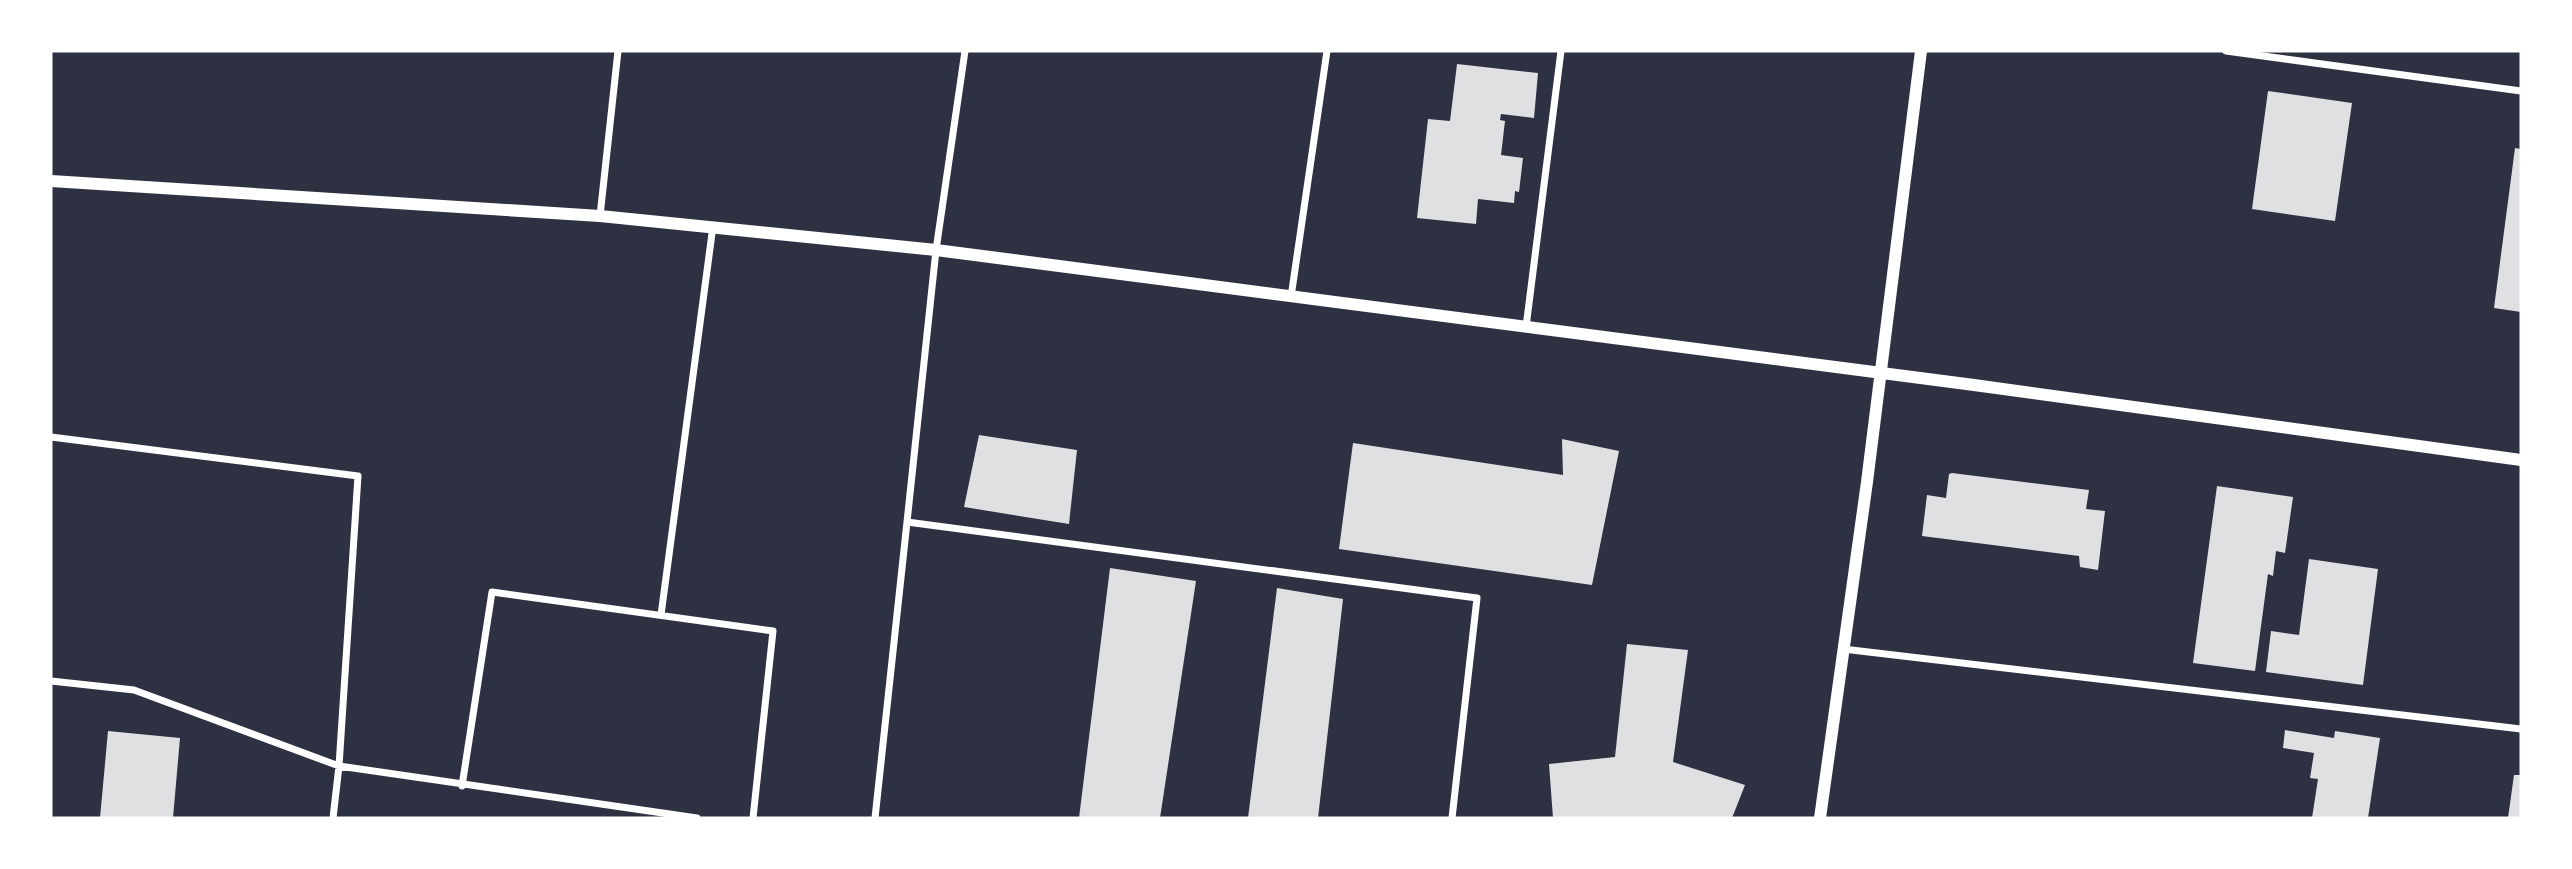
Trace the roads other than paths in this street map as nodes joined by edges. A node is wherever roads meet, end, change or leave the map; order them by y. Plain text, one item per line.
1 (618, 51) edge
2 (965, 51) edge
3 (1327, 51) edge
4 (1561, 51) edge
5 (1921, 51) edge
6 (2226, 51) edge
7 (2521, 91) edge
8 (51, 181) edge
9 (600, 216) junction
10 (713, 226) junction
11 (936, 250) junction
12 (1291, 297) junction
13 (1527, 327) junction
14 (1881, 373) junction
15 (51, 437) edge
16 (2521, 460) edge
17 (907, 522) junction
18 (661, 615) junction
19 (1843, 649) junction
20 (51, 681) edge
21 (2521, 729) edge
22 (339, 766) junction
23 (462, 786) junction
24 (332, 818) edge
25 (697, 818) edge
26 (753, 818) edge
27 (874, 818) edge
28 (1452, 818) edge
29 (1820, 818) edge

1 - 9 street
2 - 11 street
3 - 12 street
4 - 13 street
5 - 14 street
6 - 7 street
8 - 9 street
9 - 10 street
10 - 11 street
10 - 18 street
11 - 12 street
11 - 17 street
12 - 13 street
13 - 14 street
14 - 16 street
14 - 19 street
15 - 22 street
17 - 27 street
17 - 28 street
18 - 23 street
18 - 26 street
19 - 21 street
19 - 29 street
20 - 22 street
22 - 23 street
22 - 24 street
23 - 25 street

